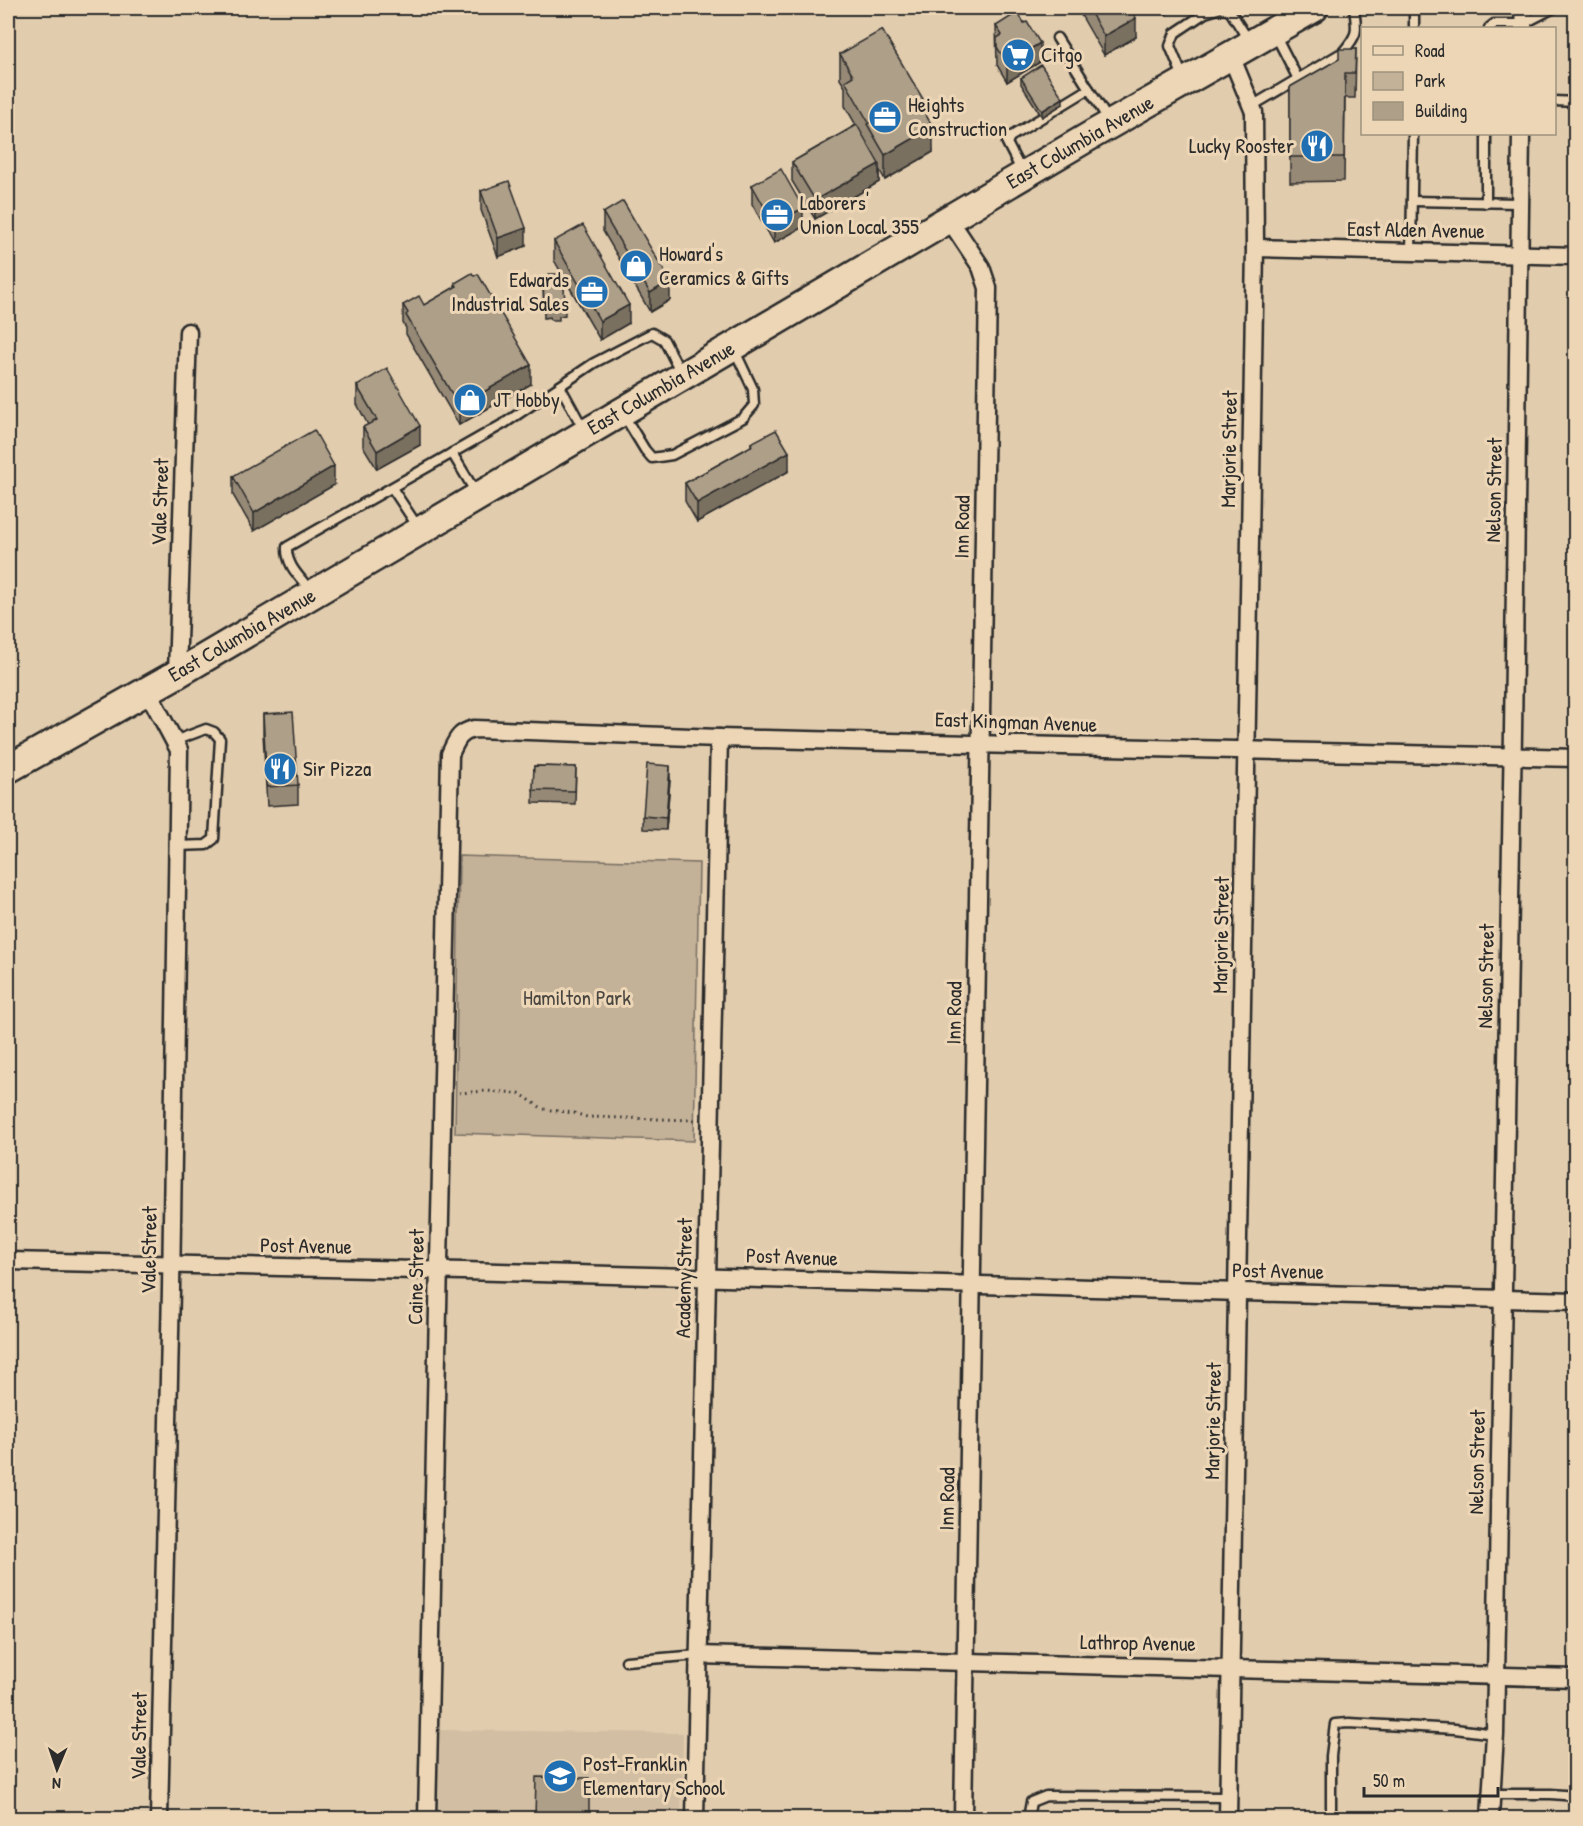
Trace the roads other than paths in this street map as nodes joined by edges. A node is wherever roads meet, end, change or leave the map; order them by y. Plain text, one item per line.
1 (1312, 8) edge
2 (1354, 8) edge
3 (1411, 8) edge
4 (1554, 8) edge
5 (1523, 20) edge
6 (1414, 27) edge
7 (1490, 27) edge
8 (1056, 38) dead end
9 (1252, 44) junction
10 (1298, 79) junction
11 (1185, 82) junction
12 (1089, 89) junction
13 (1556, 101) edge
14 (1575, 102) edge
15 (1252, 106) junction
16 (1110, 124) junction
17 (1413, 135) edge
18 (1486, 135) edge
19 (1521, 135) edge
20 (1024, 175) junction
21 (1412, 201) junction
22 (1486, 202) junction
23 (1519, 203) junction
24 (948, 219) junction
25 (1255, 248) junction
26 (1411, 253) junction
27 (1520, 254) junction
28 (1575, 256) edge
29 (188, 332) dead end
30 (733, 346) junction
31 (682, 376) junction
32 (560, 386) junction
33 (622, 412) junction
34 (586, 433) junction
35 (452, 453) junction
36 (392, 488) junction
37 (478, 496) junction
38 (420, 530) junction
39 (313, 594) junction
40 (177, 674) junction
41 (147, 690) junction
42 (458, 738) joint
43 (719, 738) junction
44 (174, 741) junction
45 (981, 743) junction
46 (1246, 751) junction
47 (1512, 757) junction
48 (1575, 758) edge
49 (8, 769) edge
50 (177, 846) junction
51 (8, 1262) edge
52 (172, 1266) junction
53 (439, 1271) junction
54 (706, 1278) junction
55 (972, 1285) junction
56 (1238, 1293) junction
57 (1502, 1299) junction
58 (1575, 1302) edge
59 (699, 1655) junction
60 (626, 1661) dead end
61 (967, 1661) junction
62 (1231, 1668) junction
63 (1495, 1675) junction
64 (1575, 1678) edge
65 (1495, 1734) junction
66 (1491, 1794) junction
67 (1575, 1796) edge
68 (1229, 1797) junction
69 (159, 1818) edge
70 (427, 1818) edge
71 (695, 1818) edge
72 (963, 1818) edge
73 (1028, 1818) edge
74 (1228, 1818) edge
75 (1331, 1818) edge
76 (1490, 1818) edge

1 - 9 main road, East Columbia Avenue
2 - 10 lane
3 - 6 lane
4 - 5 lane
5 - 7 lane
8 - 12 lane
9 - 10 lane
9 - 11 main road, East Columbia Avenue
9 - 11 lane
9 - 15 street, Marjorie Street
10 - 15 lane
11 - 16 main road, East Columbia Avenue
12 - 16 lane
12 - 20 lane
13 - 14 lane
15 - 25 street, Marjorie Street
16 - 20 main road, East Columbia Avenue
17 - 21 lane
18 - 22 lane
19 - 23 street, Nelson Street
20 - 24 main road, East Columbia Avenue
21 - 22 lane
21 - 26 lane
22 - 23 lane
23 - 27 street, Nelson Street
24 - 30 main road, East Columbia Avenue
24 - 45 street, Inn Road
25 - 26 street, East Alden Avenue
25 - 46 street, Marjorie Street
26 - 27 street, East Alden Avenue
27 - 28 street, East Alden Avenue
27 - 47 street, Nelson Street
29 - 40 street, Vale Street
30 - 31 main road, East Columbia Avenue
30 - 33 lane
31 - 32 lane
31 - 33 main road, East Columbia Avenue
32 - 34 lane
32 - 35 lane
33 - 34 main road, East Columbia Avenue
34 - 37 main road, East Columbia Avenue
35 - 36 lane
35 - 37 lane
36 - 38 lane
36 - 39 lane
37 - 38 main road, East Columbia Avenue
38 - 39 main road, East Columbia Avenue
39 - 40 main road, East Columbia Avenue
40 - 41 main road, East Columbia Avenue
41 - 44 street, Vale Street
41 - 49 main road, East Columbia Avenue
42 - 43 street, East Kingman Avenue
42 - 53 street, Caine Street
43 - 45 street, East Kingman Avenue
43 - 54 street, Academy Street
44 - 50 street, Vale Street
44 - 50 lane
45 - 46 street, East Kingman Avenue
45 - 55 street, Inn Road
46 - 47 street, East Kingman Avenue
46 - 56 street, Marjorie Street
47 - 48 street, East Kingman Avenue
47 - 57 street, Nelson Street
50 - 52 street, Vale Street
51 - 52 street, Post Avenue
52 - 53 street, Post Avenue
52 - 69 street, Vale Street
53 - 54 street, Post Avenue
53 - 70 street, Caine Street
54 - 55 street, Post Avenue
54 - 59 street, Academy Street
55 - 56 street, Post Avenue
55 - 61 street, Inn Road
56 - 57 street, Post Avenue
56 - 62 street, Marjorie Street
57 - 58 street, Post Avenue
57 - 63 street, Nelson Street
59 - 60 lane
59 - 61 street, Lathrop Avenue
59 - 71 street, Academy Street
61 - 62 street, Lathrop Avenue
61 - 72 street, Inn Road
62 - 63 street, Lathrop Avenue
62 - 68 street, Marjorie Street
63 - 64 street, Lathrop Avenue
63 - 65 street, Nelson Street
65 - 66 street, Nelson Street
65 - 75 lane
66 - 67 lane
66 - 76 street, Nelson Street
68 - 73 lane
68 - 74 street, Marjorie Street

